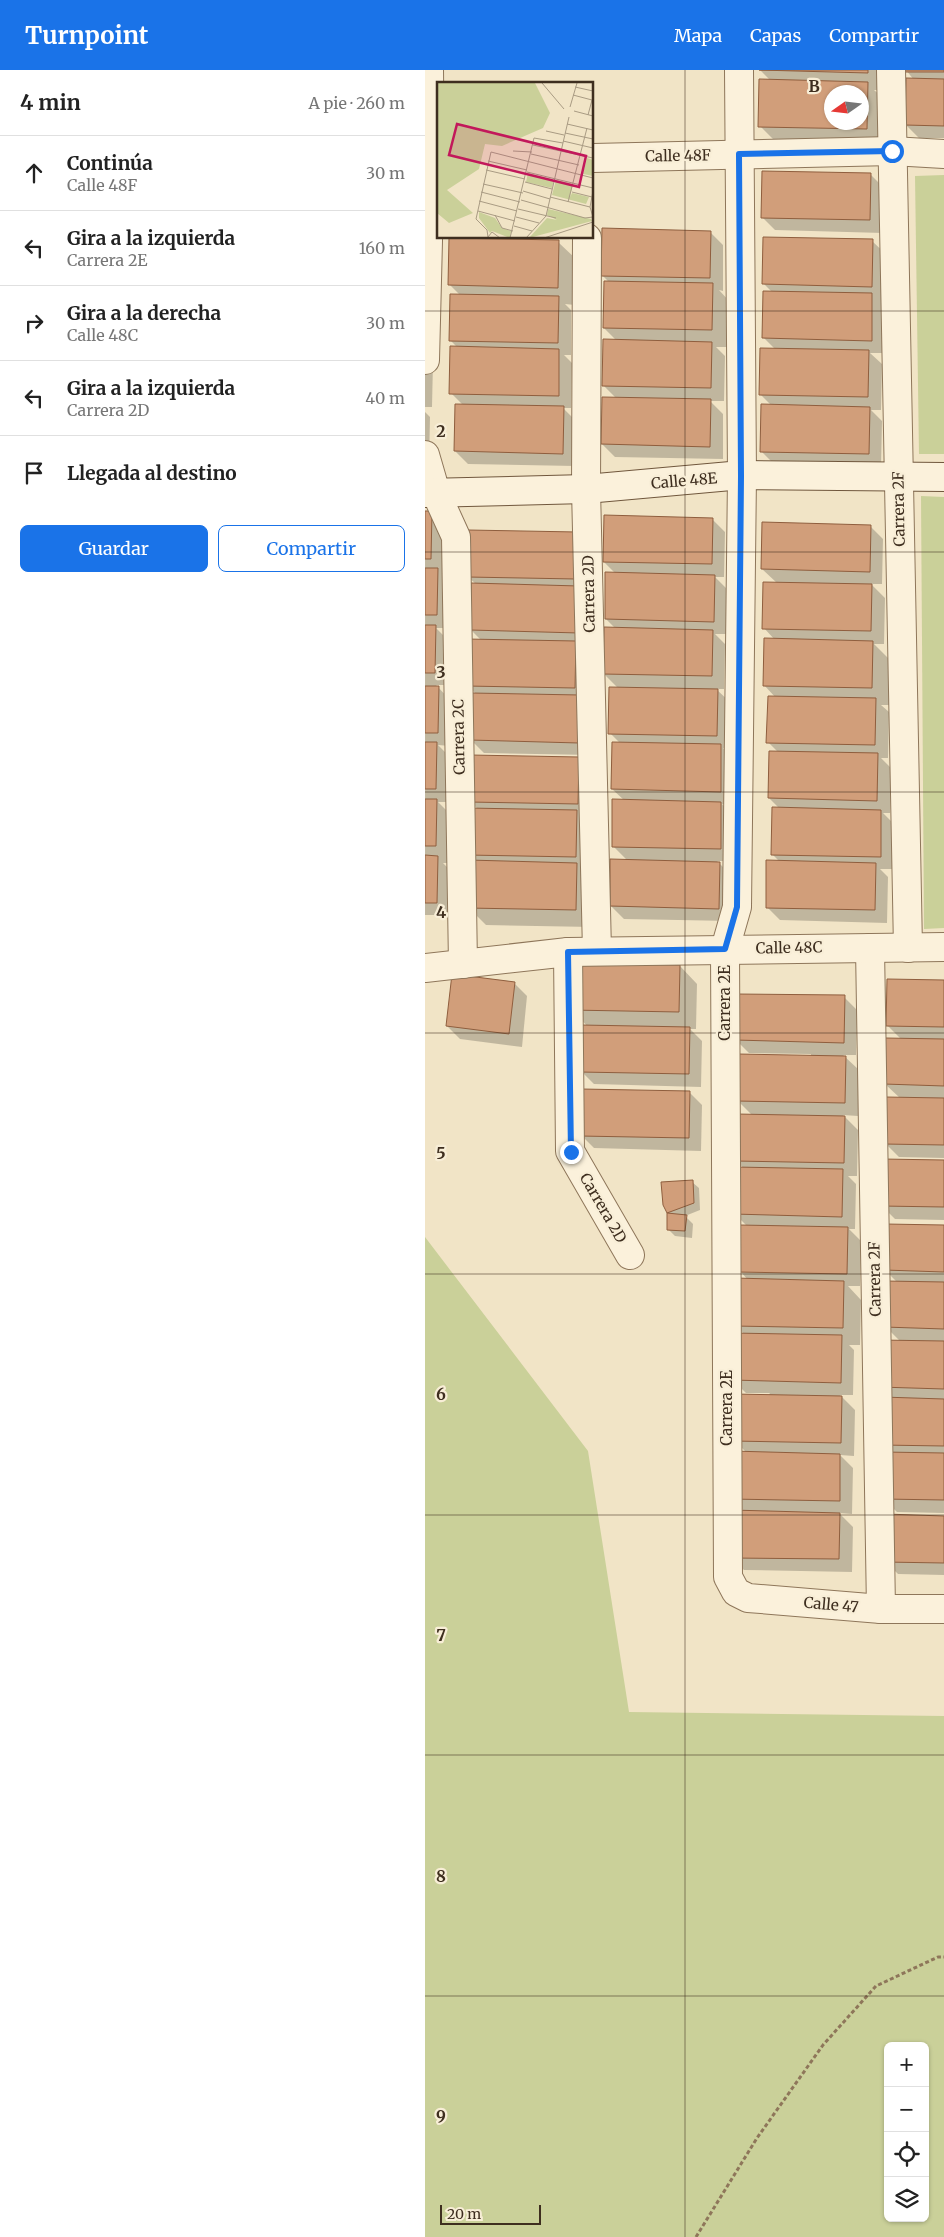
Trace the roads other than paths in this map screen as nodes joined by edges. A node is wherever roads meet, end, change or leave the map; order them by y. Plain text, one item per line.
1 (429, 70) edge
2 (739, 70) edge
3 (891, 70) edge
4 (892, 151) junction
5 (739, 154) junction
6 (944, 154) edge
7 (594, 158) edge
8 (431, 161) edge
9 (587, 239) edge
10 (425, 360) edge
11 (425, 455) edge
12 (741, 476) junction
13 (898, 476) junction
14 (944, 477) edge
15 (586, 489) junction
16 (430, 493) edge
17 (944, 947) edge
18 (870, 948) junction
19 (908, 948) junction
20 (725, 949) junction
21 (597, 951) junction
22 (568, 952) junction
23 (463, 964) junction
24 (425, 968) edge
25 (630, 1255) dead end
26 (728, 1577) joint
27 (881, 1609) junction
28 (944, 1609) edge

1 - 8 street
2 - 5 street, Carrera 2E
3 - 4 street, Carrera 2F
4 - 5 street, Calle 48F
4 - 6 street, Calle 48F
4 - 13 street, Carrera 2F
5 - 7 street, Calle 48F
5 - 12 street, Carrera 2E
8 - 10 street
9 - 15 street, Carrera 2D
11 - 16 street, Carrera 2C
12 - 13 street, Calle 48E
12 - 15 street, Calle 48E
12 - 20 street, Carrera 2E
13 - 14 street, Calle 48E
13 - 19 street, Carrera 2F
15 - 16 street, Calle 48E
15 - 21 street, Carrera 2D
16 - 23 street, Carrera 2C
17 - 19 street, Calle 48C
18 - 19 street, Calle 48C
18 - 20 street, Calle 48C
18 - 27 street, Carrera 2F
20 - 21 street, Calle 48C
20 - 26 street, Carrera 2E
21 - 22 street, Calle 48C
22 - 23 street, Calle 48C
22 - 25 street, Carrera 2D
23 - 24 street, Calle 48C
26 - 27 street, Calle 47
27 - 28 street, Calle 47

